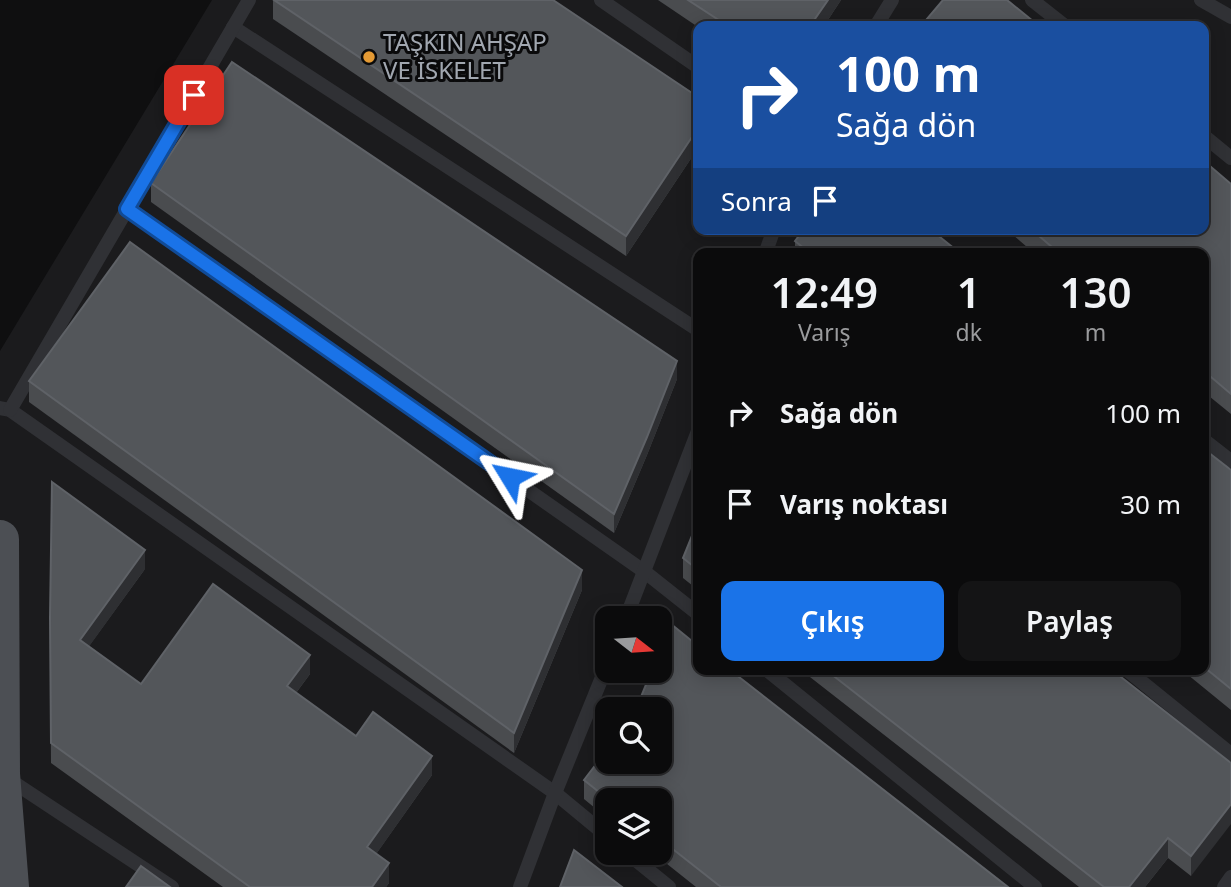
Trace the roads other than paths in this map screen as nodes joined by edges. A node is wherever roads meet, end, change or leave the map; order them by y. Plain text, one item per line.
1 (249, 0) edge
2 (601, 0) edge
3 (892, 0) edge
4 (1032, 0) edge
5 (1201, 0) edge
6 (1231, 17) edge
7 (879, 21) edge
8 (1059, 21) edge
9 (233, 27) junction
10 (693, 64) edge
11 (1209, 140) edge
12 (1231, 158) edge
13 (127, 209) junction
14 (693, 327) edge
15 (5, 409) edge
16 (693, 444) edge
17 (1209, 444) edge
18 (1231, 461) edge
19 (0, 539) edge
20 (645, 572) junction
21 (631, 606) edge
22 (693, 610) edge
23 (773, 675) edge
24 (1133, 675) edge
25 (600, 683) edge
26 (1231, 754) edge
27 (1, 774) edge
28 (555, 793) junction
29 (595, 826) edge
30 (642, 865) edge
31 (1231, 877) edge
32 (10, 887) edge
33 (172, 887) edge
34 (520, 887) edge
35 (669, 887) edge
36 (1035, 887) edge
37 (1224, 887) edge

1 - 9 lane
2 - 10 lane
3 - 7 lane
4 - 8 lane
5 - 6 lane
9 - 13 lane
9 - 14 lane
11 - 12 lane
13 - 15 lane
13 - 20 lane
15 - 28 lane
16 - 20 lane
17 - 18 lane
19 - 27 main road
20 - 21 lane
20 - 22 lane
23 - 36 lane
24 - 26 lane
25 - 28 lane
27 - 32 main road
27 - 33 lane
28 - 29 lane
28 - 34 lane
30 - 35 lane
31 - 37 lane

